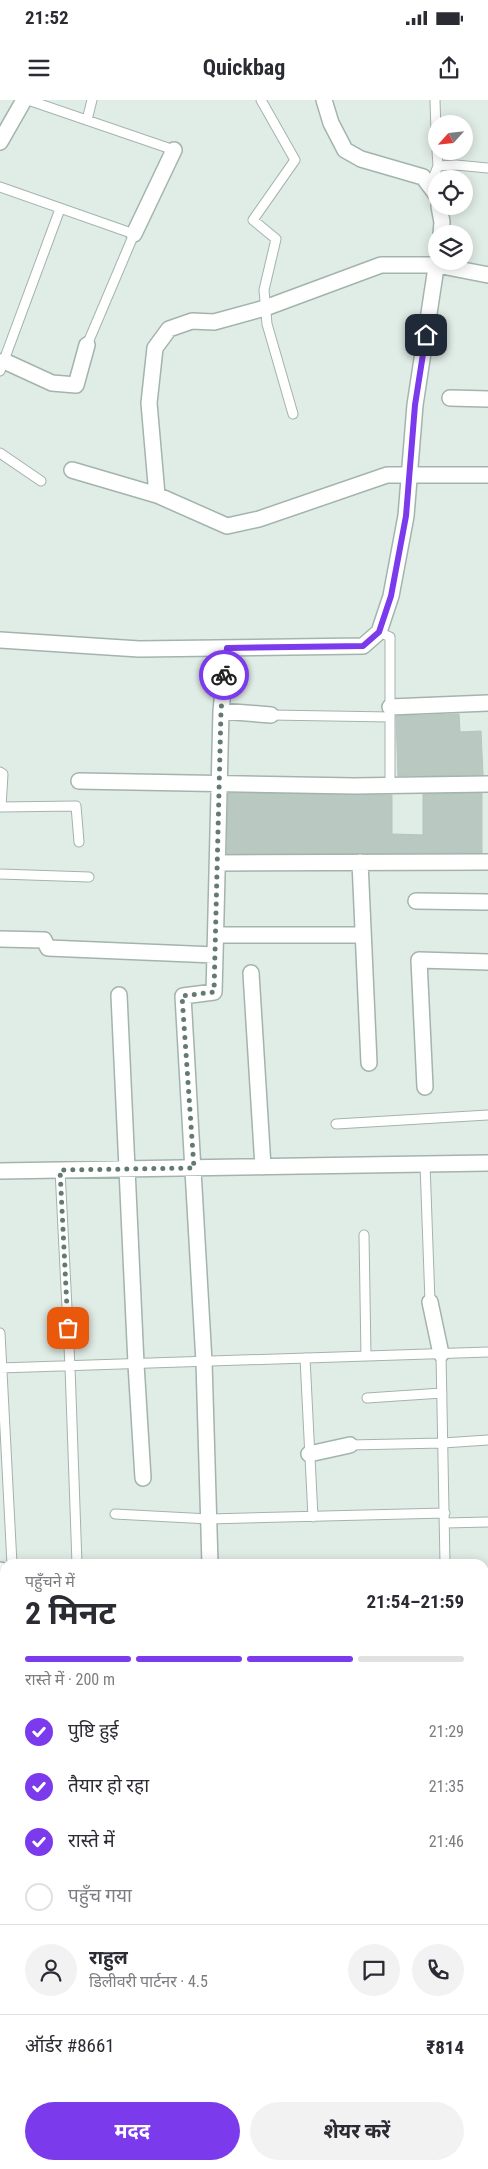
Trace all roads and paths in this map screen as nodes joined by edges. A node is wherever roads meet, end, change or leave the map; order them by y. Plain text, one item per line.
1 (24, 100) edge
2 (28, 100) edge
3 (92, 100) edge
4 (261, 100) edge
5 (324, 100) edge
6 (435, 100) edge
7 (435, 115) edge
8 (87, 120) junction
9 (0, 142) edge
10 (174, 150) joint
11 (438, 160) edge
12 (438, 166) junction
13 (488, 168) edge
14 (437, 170) edge
15 (428, 184) edge
16 (0, 187) edge
17 (60, 209) junction
18 (134, 234) junction
19 (428, 263) edge
20 (436, 270) edge
21 (467, 270) edge
22 (488, 275) edge
23 (265, 308) junction
24 (87, 345) joint
25 (2, 366) edge
26 (450, 398) dead end
27 (488, 399) edge
28 (293, 414) dead end
29 (0, 453) edge
30 (72, 470) dead end
31 (488, 475) edge
32 (409, 476) junction
33 (41, 481) dead end
34 (158, 495) junction
35 (379, 632) junction
36 (0, 640) edge
37 (227, 648) junction
38 (488, 703) edge
39 (221, 711) junction
40 (390, 712) junction
41 (271, 716) joint
42 (0, 772) edge
43 (79, 780) dead end
44 (220, 783) junction
45 (488, 784) edge
46 (390, 786) junction
47 (1, 807) edge
48 (79, 842) dead end
49 (360, 862) junction
50 (488, 862) edge
51 (218, 863) junction
52 (0, 874) edge
53 (89, 877) dead end
54 (416, 901) dead end
55 (488, 902) edge
56 (216, 935) junction
57 (363, 935) junction
58 (0, 939) edge
59 (215, 955) junction
60 (488, 962) edge
61 (251, 973) dead end
62 (119, 995) dead end
63 (369, 1064) dead end
64 (425, 1087) dead end
65 (488, 1115) edge
66 (336, 1124) dead end
67 (425, 1164) junction
68 (488, 1164) edge
69 (263, 1167) junction
70 (194, 1168) junction
71 (127, 1169) junction
72 (60, 1170) junction
73 (0, 1171) edge
74 (364, 1235) dead end
75 (430, 1302) joint
76 (0, 1333) edge
77 (488, 1352) edge
78 (441, 1354) junction
79 (366, 1356) junction
80 (305, 1358) junction
81 (204, 1362) junction
82 (136, 1364) junction
83 (70, 1367) junction
84 (1, 1368) edge
85 (442, 1393) junction
86 (367, 1398) dead end
87 (488, 1440) edge
88 (444, 1443) junction
89 (350, 1445) joint
90 (310, 1454) junction
91 (144, 1478) dead end
92 (445, 1513) junction
93 (115, 1514) dead end
94 (313, 1517) junction
95 (209, 1519) junction
96 (488, 1522) edge
97 (445, 1523) junction
98 (12, 1559) edge
99 (77, 1559) edge
100 (210, 1559) edge
101 (445, 1559) edge

1 - 9 street
2 - 8 lane
3 - 8 lane
4 - 23 lane
5 - 15 street
6 - 7 lane
8 - 10 lane
10 - 18 street
11 - 12 lane
12 - 13 lane
12 - 14 lane
16 - 17 lane
17 - 18 lane
17 - 25 lane
18 - 24 lane
19 - 23 street
20 - 32 street
21 - 22 street
23 - 28 lane
23 - 34 street
24 - 25 street
26 - 27 street
29 - 33 lane
30 - 34 street
31 - 32 street
32 - 34 street
32 - 35 street
35 - 37 street
35 - 40 lane
36 - 37 street
37 - 39 street
38 - 40 street
39 - 41 street
39 - 44 street
40 - 41 lane
40 - 46 lane
42 - 47 lane
43 - 44 street
44 - 46 street
44 - 51 street
45 - 46 street
47 - 48 lane
49 - 50 street
49 - 51 street
49 - 57 street
51 - 56 street
52 - 53 lane
54 - 55 street
56 - 57 street
56 - 59 street
57 - 63 street
58 - 59 street
59 - 70 street
60 - 64 street
61 - 69 street
62 - 71 street
65 - 66 lane
67 - 68 street
67 - 69 street
67 - 75 lane
69 - 70 street
70 - 71 street
70 - 81 street
71 - 72 street
71 - 82 street
72 - 73 street
72 - 83 lane
74 - 79 lane
75 - 78 street
76 - 84 lane
77 - 78 lane
78 - 79 lane
78 - 85 lane
79 - 80 lane
80 - 81 lane
80 - 90 lane
81 - 82 lane
81 - 95 street
82 - 83 lane
82 - 91 street
83 - 84 lane
83 - 99 lane
84 - 98 lane
85 - 86 lane
85 - 88 lane
87 - 88 lane
88 - 89 lane
88 - 92 lane
89 - 90 street
90 - 94 lane
92 - 94 lane
92 - 97 lane
93 - 95 lane
94 - 95 lane
95 - 100 street
96 - 97 lane
97 - 101 lane

